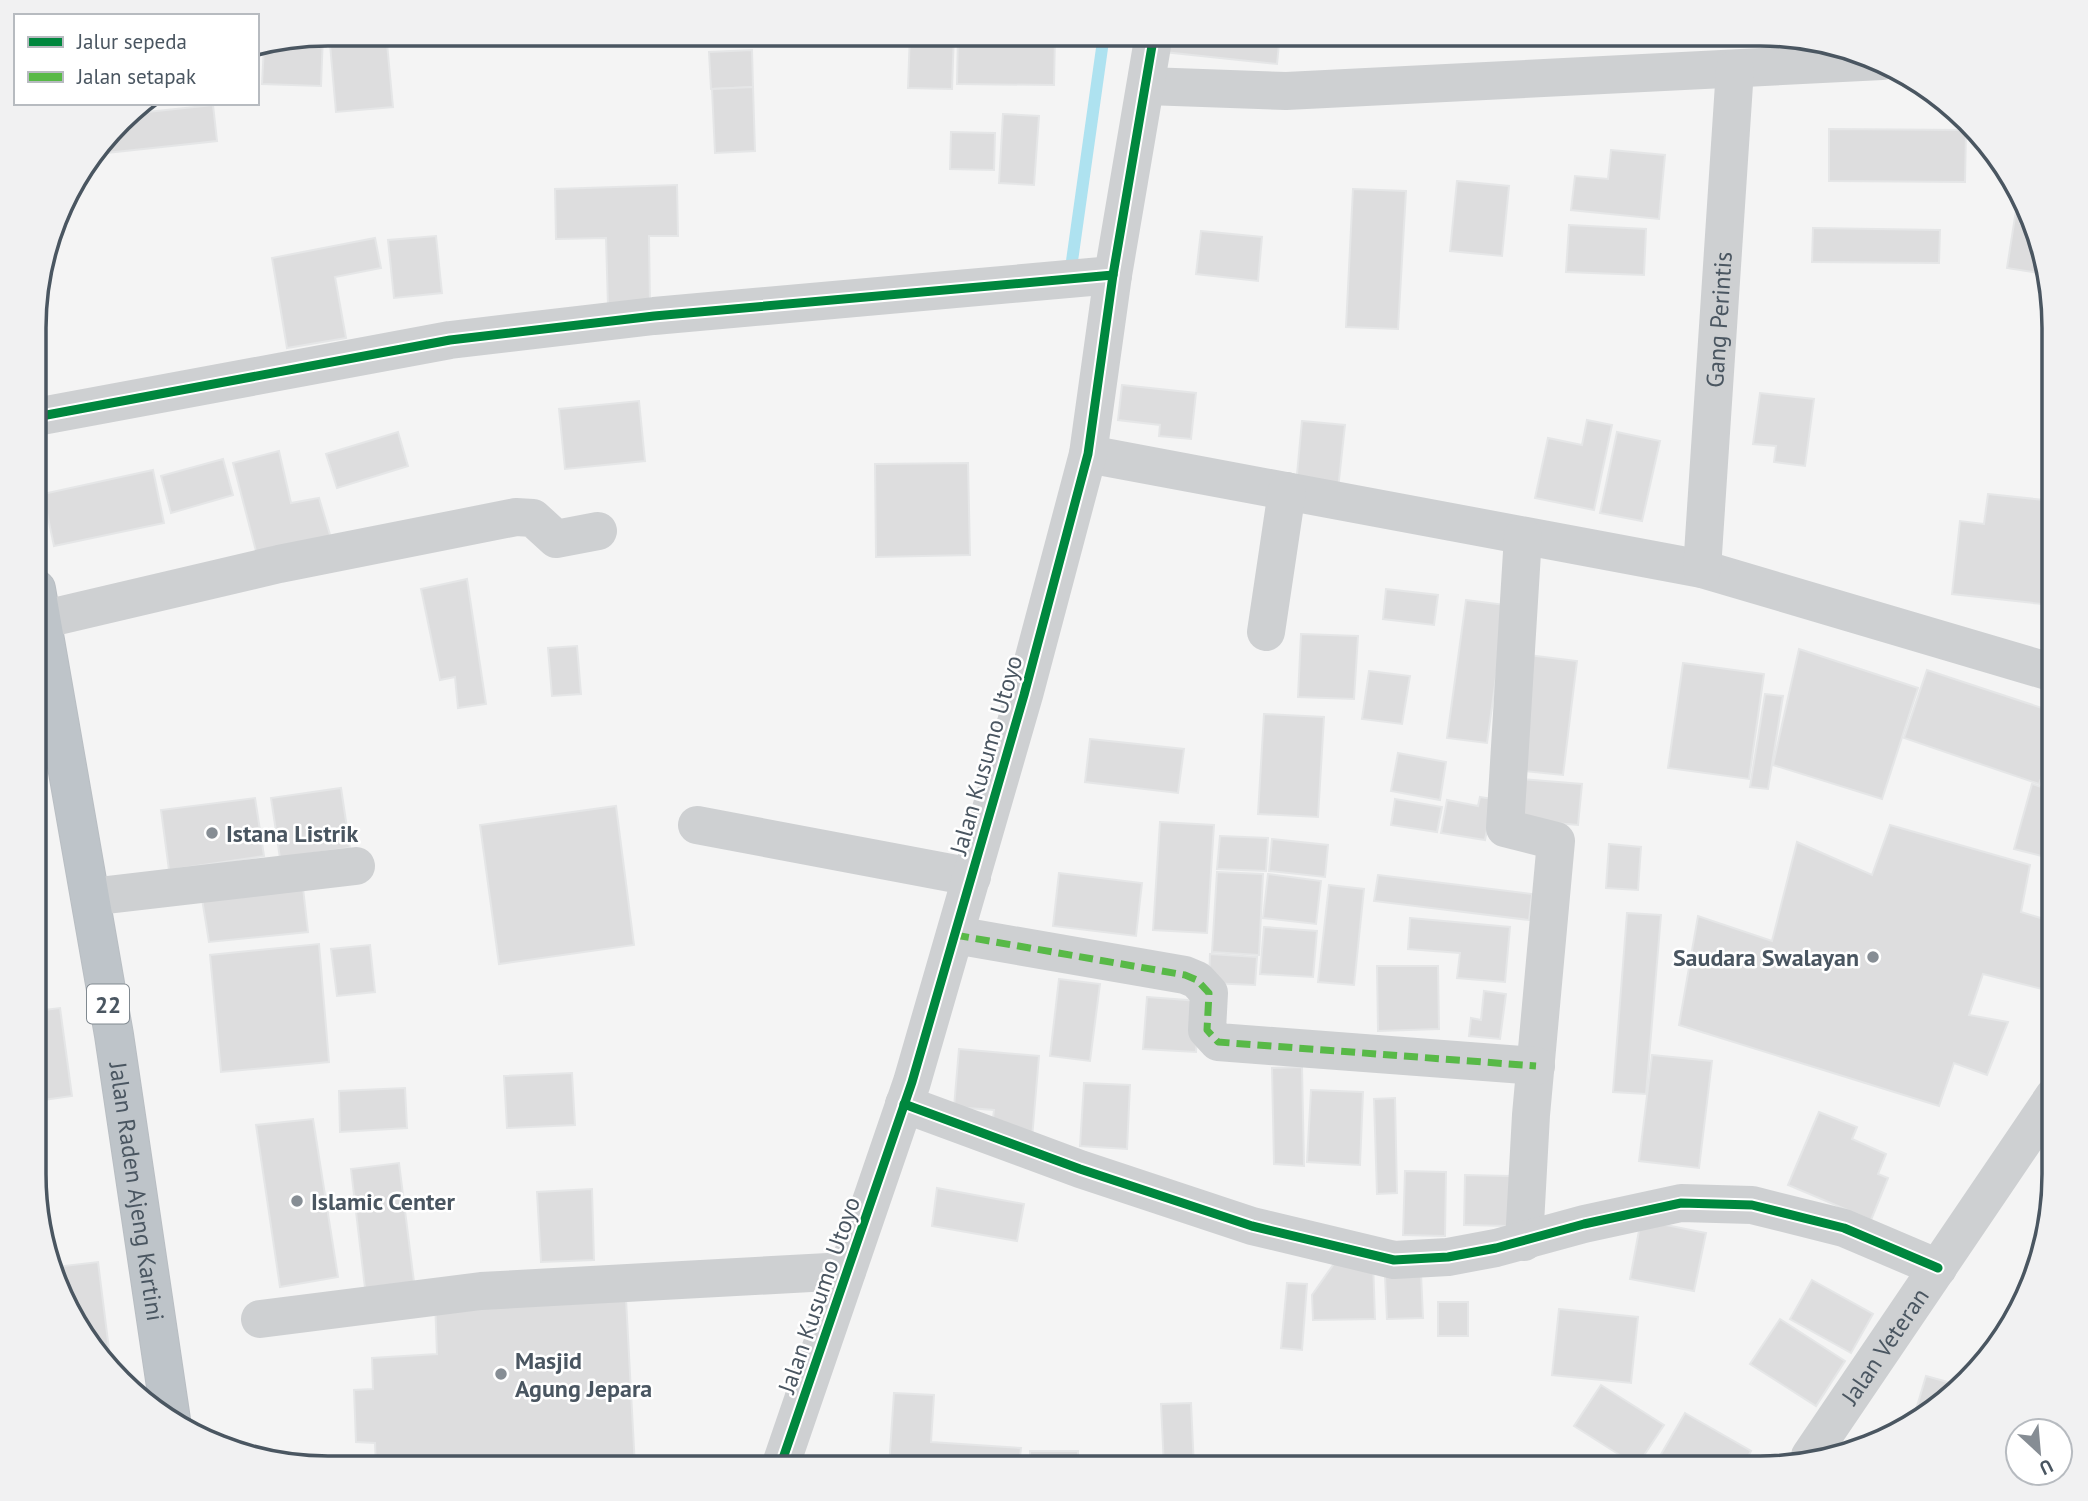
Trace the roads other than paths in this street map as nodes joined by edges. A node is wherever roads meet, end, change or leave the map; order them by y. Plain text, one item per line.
1 (1152, 46) edge
2 (1857, 62) edge
3 (1735, 69) junction
4 (1147, 86) junction
5 (1113, 275) junction
6 (46, 415) edge
7 (1088, 454) junction
8 (1287, 491) junction
9 (598, 531) dead end
10 (1523, 536) junction
11 (1702, 569) junction
12 (46, 604) edge
13 (1266, 632) dead end
14 (46, 650) edge
15 (2042, 669) edge
16 (697, 825) dead end
17 (356, 866) dead end
18 (971, 877) junction
19 (90, 897) junction
20 (954, 935) junction
21 (1536, 1066) junction
22 (904, 1104) junction
23 (2042, 1114) edge
24 (1524, 1242) junction
25 (1938, 1268) junction
26 (848, 1271) junction
27 (260, 1319) dead end
28 (169, 1407) edge
29 (1814, 1450) edge
30 (784, 1456) edge

1 - 4 street, Jalan Kusumo Utoyo
2 - 3 street
3 - 4 street
3 - 11 street, Gang Perintis
4 - 5 street, Jalan Kusumo Utoyo
5 - 6 street
5 - 7 street, Jalan Kusumo Utoyo
7 - 8 street
7 - 18 street, Jalan Kusumo Utoyo
8 - 10 street
8 - 13 street
9 - 12 street
10 - 11 street
10 - 21 street
11 - 15 street
14 - 19 highway, Jalan Raden Ajeng Kartini / 22
16 - 18 street
17 - 19 street
18 - 20 street, Jalan Kusumo Utoyo
19 - 28 highway, Jalan Raden Ajeng Kartini / 22
20 - 21 street
20 - 22 street, Jalan Kusumo Utoyo
21 - 24 street
22 - 24 street
22 - 26 street, Jalan Kusumo Utoyo
23 - 25 street, Jalan Veteran
24 - 25 street
25 - 29 street, Jalan Veteran
26 - 27 street
26 - 30 street, Jalan Kusumo Utoyo

